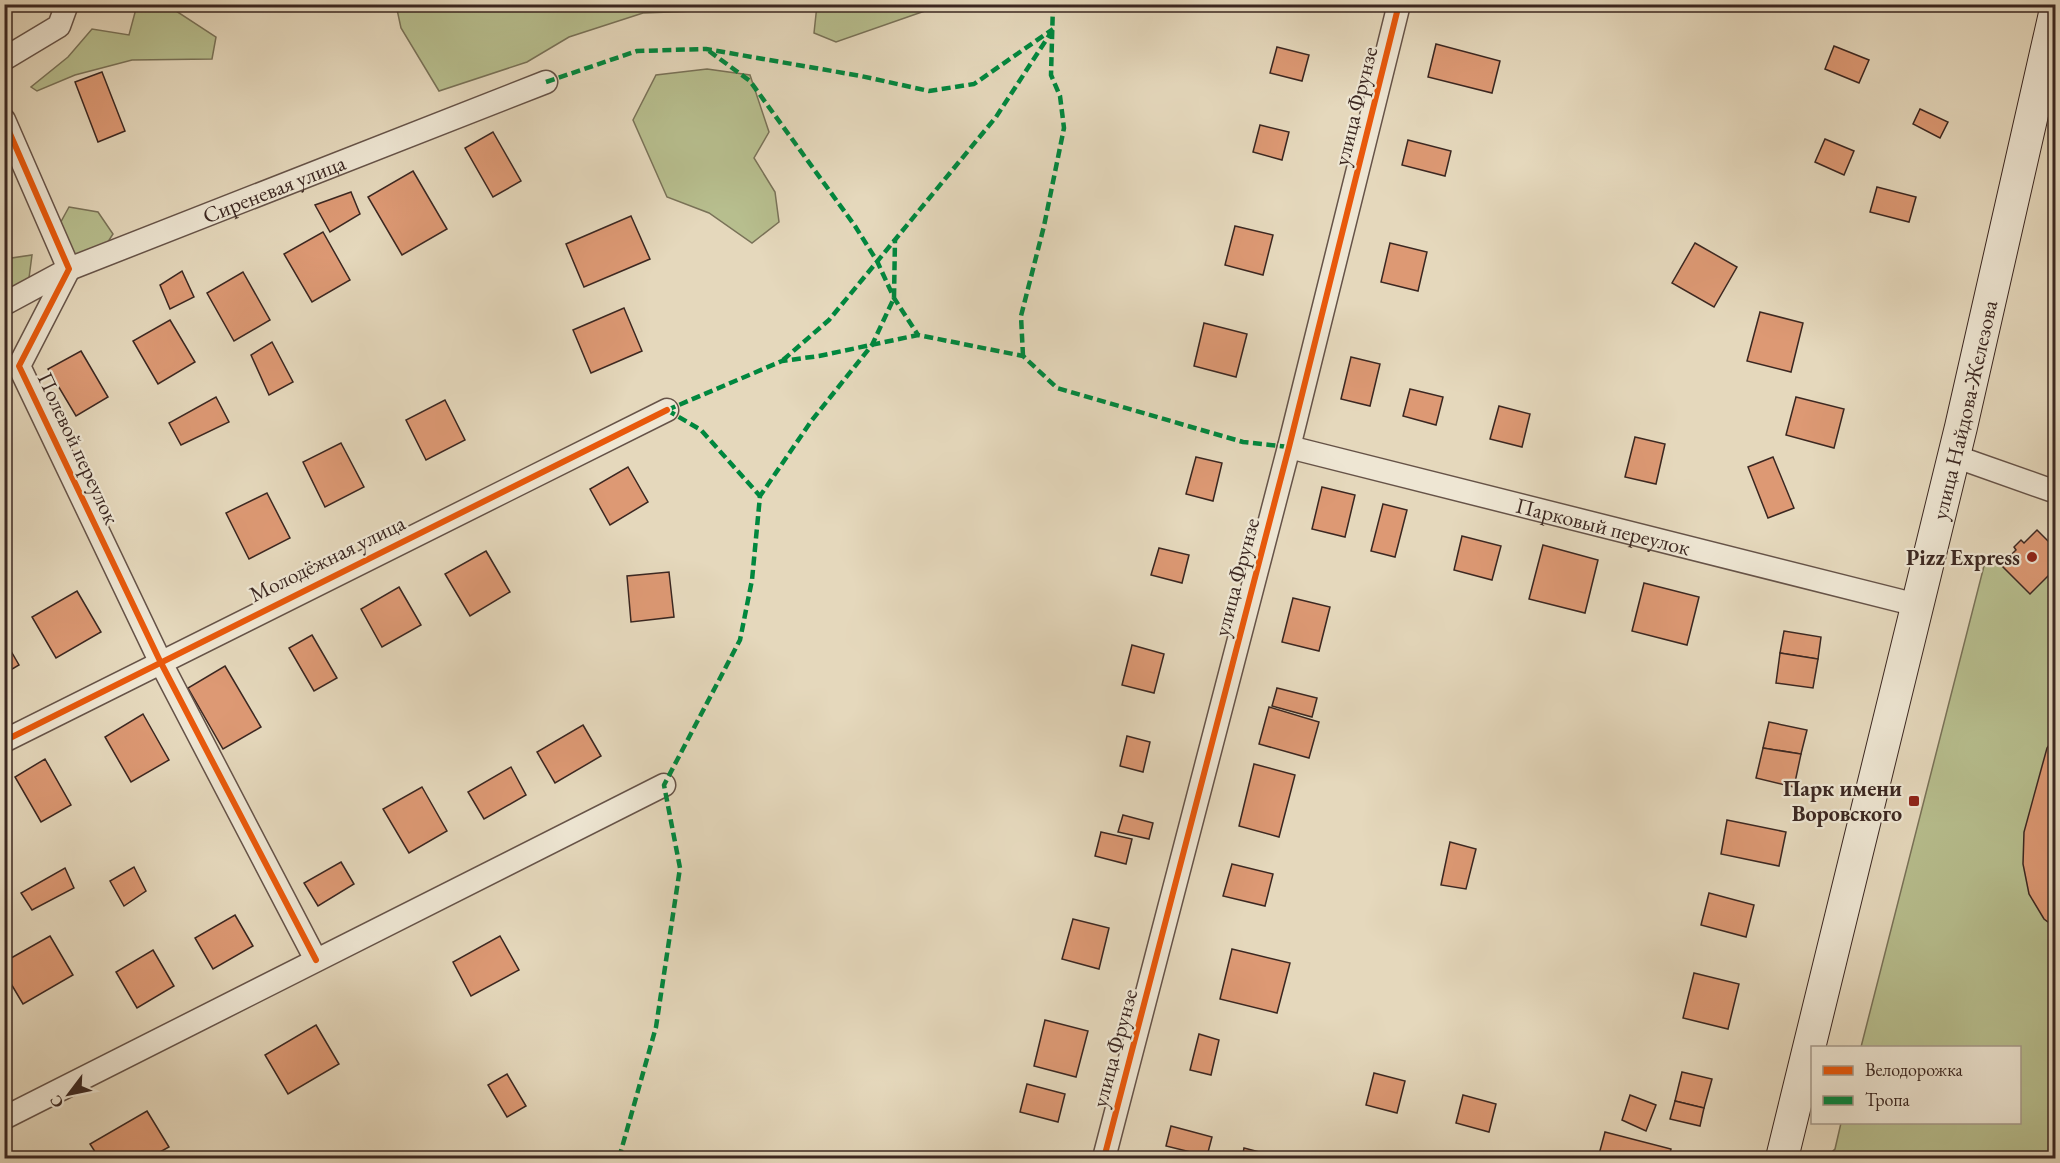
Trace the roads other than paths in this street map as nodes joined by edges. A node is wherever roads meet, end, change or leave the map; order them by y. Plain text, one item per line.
1 (67, 4) edge
2 (1399, 4) edge
3 (2055, 9) edge
4 (4, 59) edge
5 (546, 82) dead end
6 (4, 120) edge
7 (69, 269) junction
8 (4, 304) edge
9 (667, 410) dead end
10 (1289, 447) junction
11 (1954, 456) junction
12 (2055, 492) edge
13 (1917, 605) junction
14 (160, 661) junction
15 (4, 741) edge
16 (664, 785) dead end
17 (316, 960) junction
18 (4, 1118) edge
19 (1104, 1158) edge
20 (1782, 1158) edge

1 - 4 street
2 - 10 street, улица Фрунзе
3 - 11 main road, улица Найдова-Железова
5 - 7 street, Сиреневая улица
6 - 7 street
7 - 8 street, Сиреневая улица
7 - 14 street, Полевой переулок
9 - 14 street, Молодёжная улица
10 - 13 street, Парковый переулок
10 - 19 street, улица Фрунзе
11 - 12 street
11 - 13 main road, улица Найдова-Железова
13 - 20 main road, улица Найдова-Железова
14 - 15 street, Молодёжная улица
14 - 17 street
16 - 17 street
17 - 18 street

